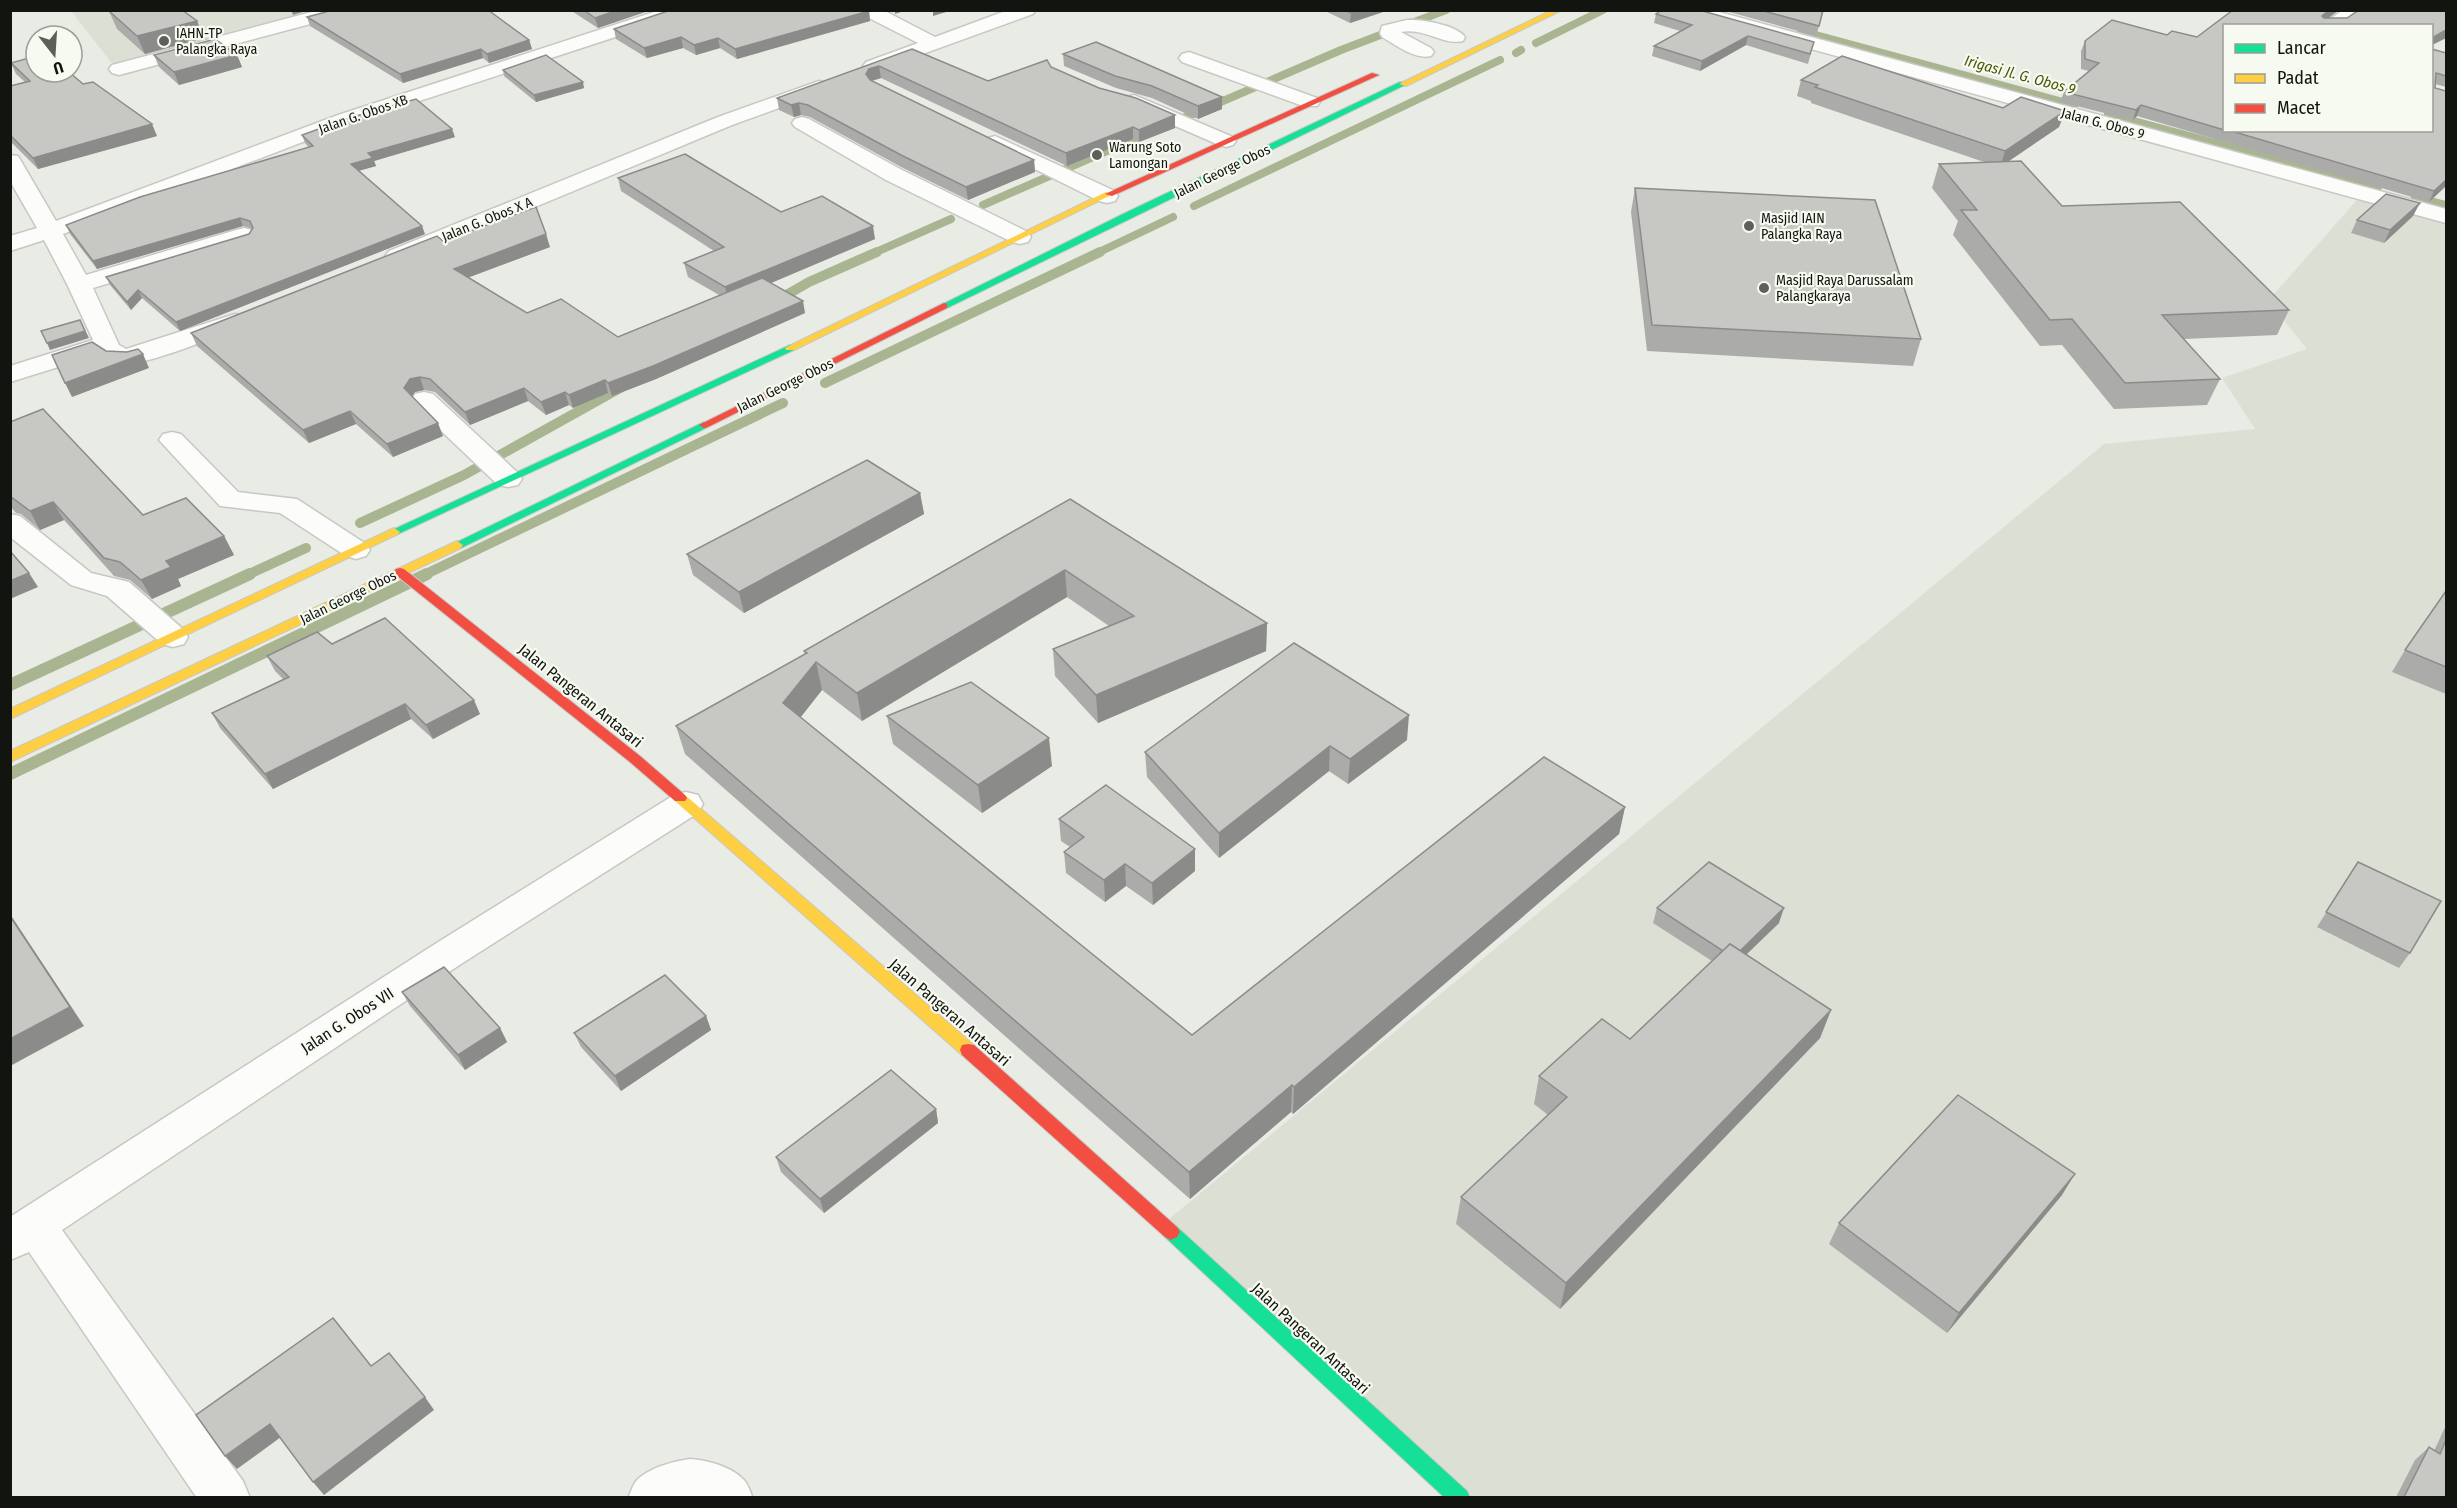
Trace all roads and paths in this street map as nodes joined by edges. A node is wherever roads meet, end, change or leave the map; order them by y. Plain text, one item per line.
1 (342, 10) edge
2 (680, 10) edge
3 (1027, 10) edge
4 (1559, 10) edge
5 (1689, 10) edge
6 (2356, 10) edge
7 (874, 13) dead end
8 (2332, 24) edge
9 (1465, 33) joint
10 (932, 43) junction
11 (1424, 52) junction
12 (1189, 58) dead end
13 (1406, 60) dead end
14 (119, 69) dead end
15 (1389, 69) dead end
16 (1116, 96) edge
17 (1310, 102) junction
18 (802, 123) edge
19 (979, 134) edge
20 (1226, 141) junction
21 (10, 161) edge
22 (1107, 196) junction
23 (2446, 216) edge
24 (50, 231) junction
25 (244, 235) edge
26 (1020, 237) junction
27 (10, 244) edge
28 (374, 265) edge
29 (79, 284) junction
30 (259, 311) edge
31 (106, 344) junction
32 (10, 374) edge
33 (424, 400) dead end
34 (172, 440) dead end
35 (508, 479) junction
36 (10, 522) edge
37 (356, 550) junction
38 (400, 572) junction
39 (173, 637) junction
40 (10, 715) edge
41 (10, 757) edge
42 (686, 804) junction
43 (23, 1234) edge
44 (226, 1497) edge
45 (652, 1497) edge
46 (729, 1497) edge
47 (1460, 1497) edge

1 - 14 street
2 - 24 street, Jalan G. Obos XB
3 - 10 street, Jalan G. Obos X A
4 - 38 main road, Jalan George Obos
5 - 23 street, Jalan G. Obos 9
6 - 8 street
7 - 10 street
9 - 11 main road
9 - 11 street
10 - 28 street, Jalan G. Obos X A
11 - 13 main road
12 - 17 street
15 - 17 main road, Jalan George Obos
16 - 20 street
17 - 20 main road, Jalan George Obos
18 - 26 street
19 - 22 street
20 - 22 main road, Jalan George Obos
21 - 24 street
22 - 26 main road, Jalan George Obos
24 - 27 street
24 - 29 street
25 - 29 street
26 - 35 main road, Jalan George Obos
29 - 31 street
30 - 31 street
31 - 32 street
33 - 35 street
34 - 37 street
35 - 37 main road, Jalan George Obos
36 - 39 street
37 - 39 main road, Jalan George Obos
38 - 41 main road, Jalan George Obos
38 - 42 main road, Jalan Pangeran Antasari
39 - 40 main road, Jalan George Obos
42 - 43 street, Jalan G. Obos VII
42 - 47 main road, Jalan Pangeran Antasari
43 - 44 street
45 - 46 street

